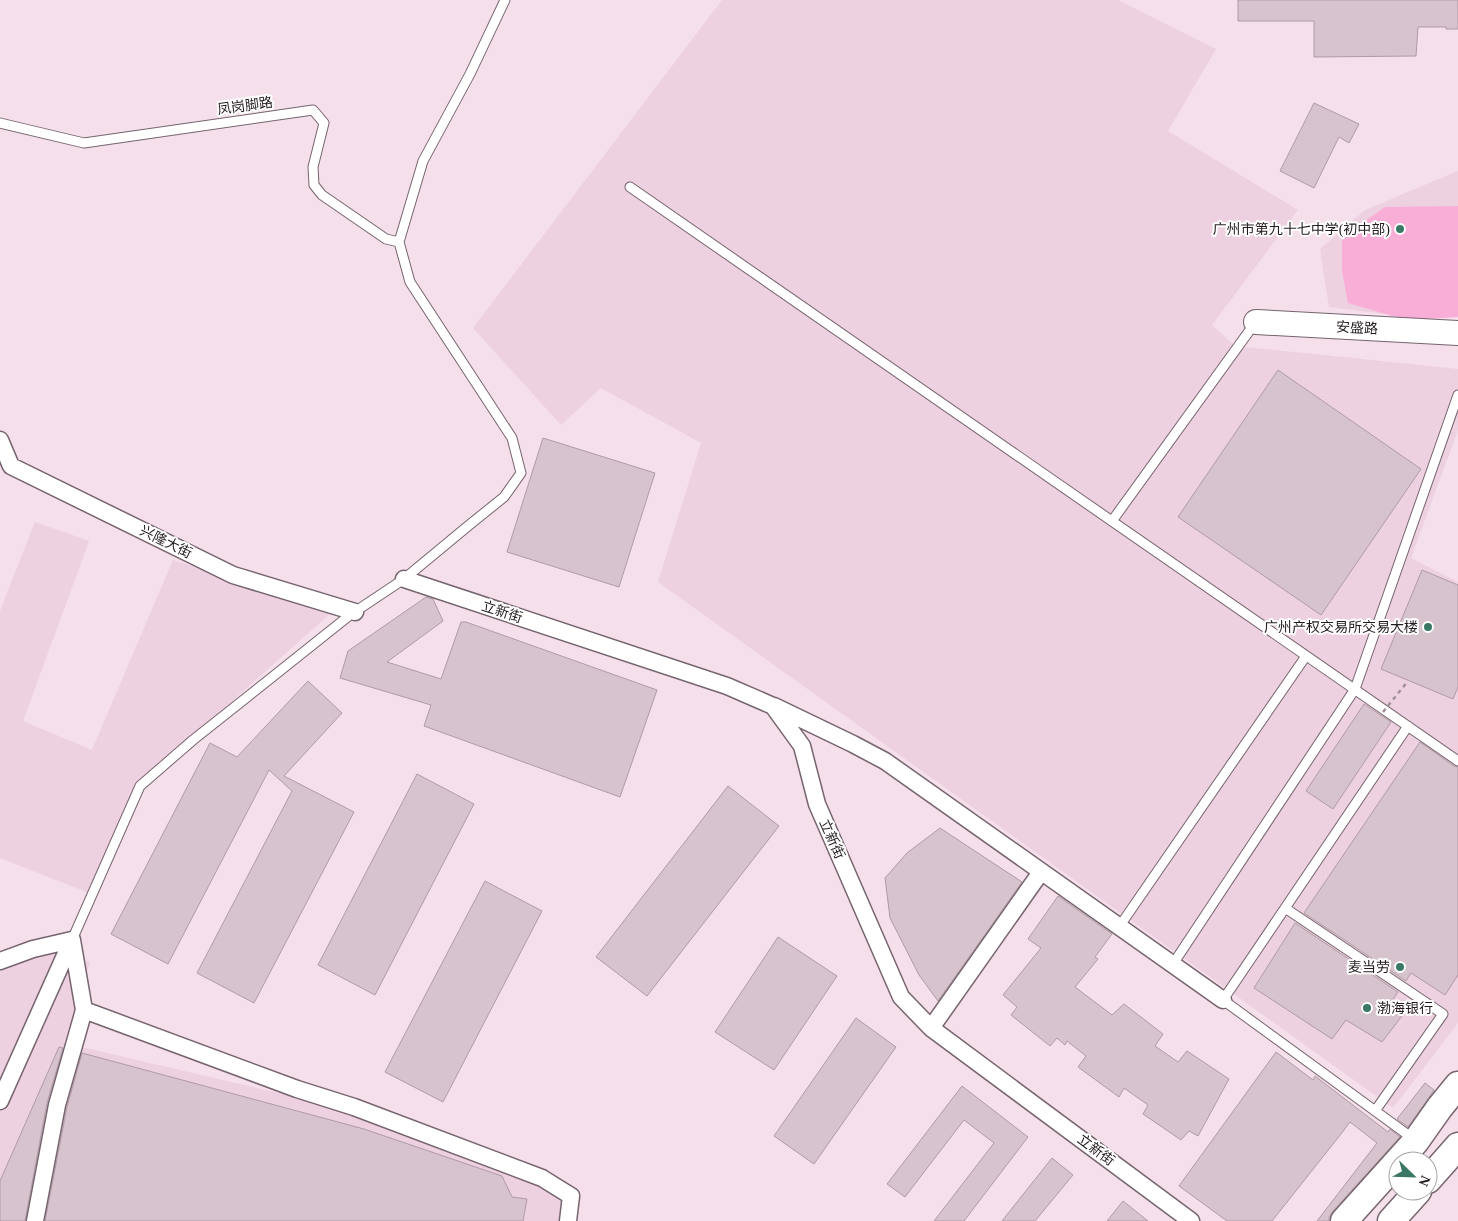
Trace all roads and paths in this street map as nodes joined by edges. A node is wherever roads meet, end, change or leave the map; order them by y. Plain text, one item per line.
1 (505, 0) edge
2 (0, 123) edge
3 (630, 187) dead end
4 (399, 242) junction
5 (1256, 322) joint
6 (1458, 333) edge
7 (1458, 395) edge
8 (0, 440) edge
9 (1112, 521) junction
10 (404, 579) junction
11 (355, 612) junction
12 (1306, 656) junction
13 (1408, 681) dead end
14 (1355, 689) junction
15 (773, 706) junction
16 (1383, 712) dead end
17 (1408, 726) junction
18 (1458, 761) edge
19 (1041, 872) junction
20 (1285, 908) junction
21 (1120, 926) junction
22 (72, 940) junction
23 (0, 961) edge
24 (1173, 964) junction
25 (1224, 1000) junction
26 (84, 1010) junction
27 (931, 1028) junction
28 (1458, 1085) edge
29 (0, 1101) edge
30 (1375, 1111) junction
31 (1416, 1141) junction
32 (1458, 1146) edge
33 (1438, 1169) edge
34 (1409, 1201) edge
35 (35, 1221) edge
36 (568, 1221) edge
37 (1192, 1221) edge
38 (1344, 1221) edge
39 (1391, 1221) edge

1 - 4 lane
2 - 4 lane, 凤岗脚路
3 - 9 lane
4 - 10 lane
5 - 6 street, 安盛路
5 - 9 lane
7 - 14 lane
8 - 11 street, 兴隆大街
9 - 12 lane
10 - 11 lane
10 - 15 street, 立新街
11 - 22 lane
12 - 14 lane
12 - 21 lane
13 - 16 path, bridge
14 - 17 lane
14 - 24 lane
15 - 19 street
15 - 27 street, 立新街
17 - 18 lane
17 - 20 lane
19 - 21 street
19 - 27 street
20 - 25 lane
20 - 30 lane
21 - 24 street
22 - 23 street
22 - 26 street
22 - 29 street
24 - 25 street
25 - 30 lane
26 - 35 street
26 - 36 street
27 - 37 street, 立新街
28 - 31 main road
30 - 31 lane
31 - 38 main road
32 - 33 main road
34 - 39 main road

